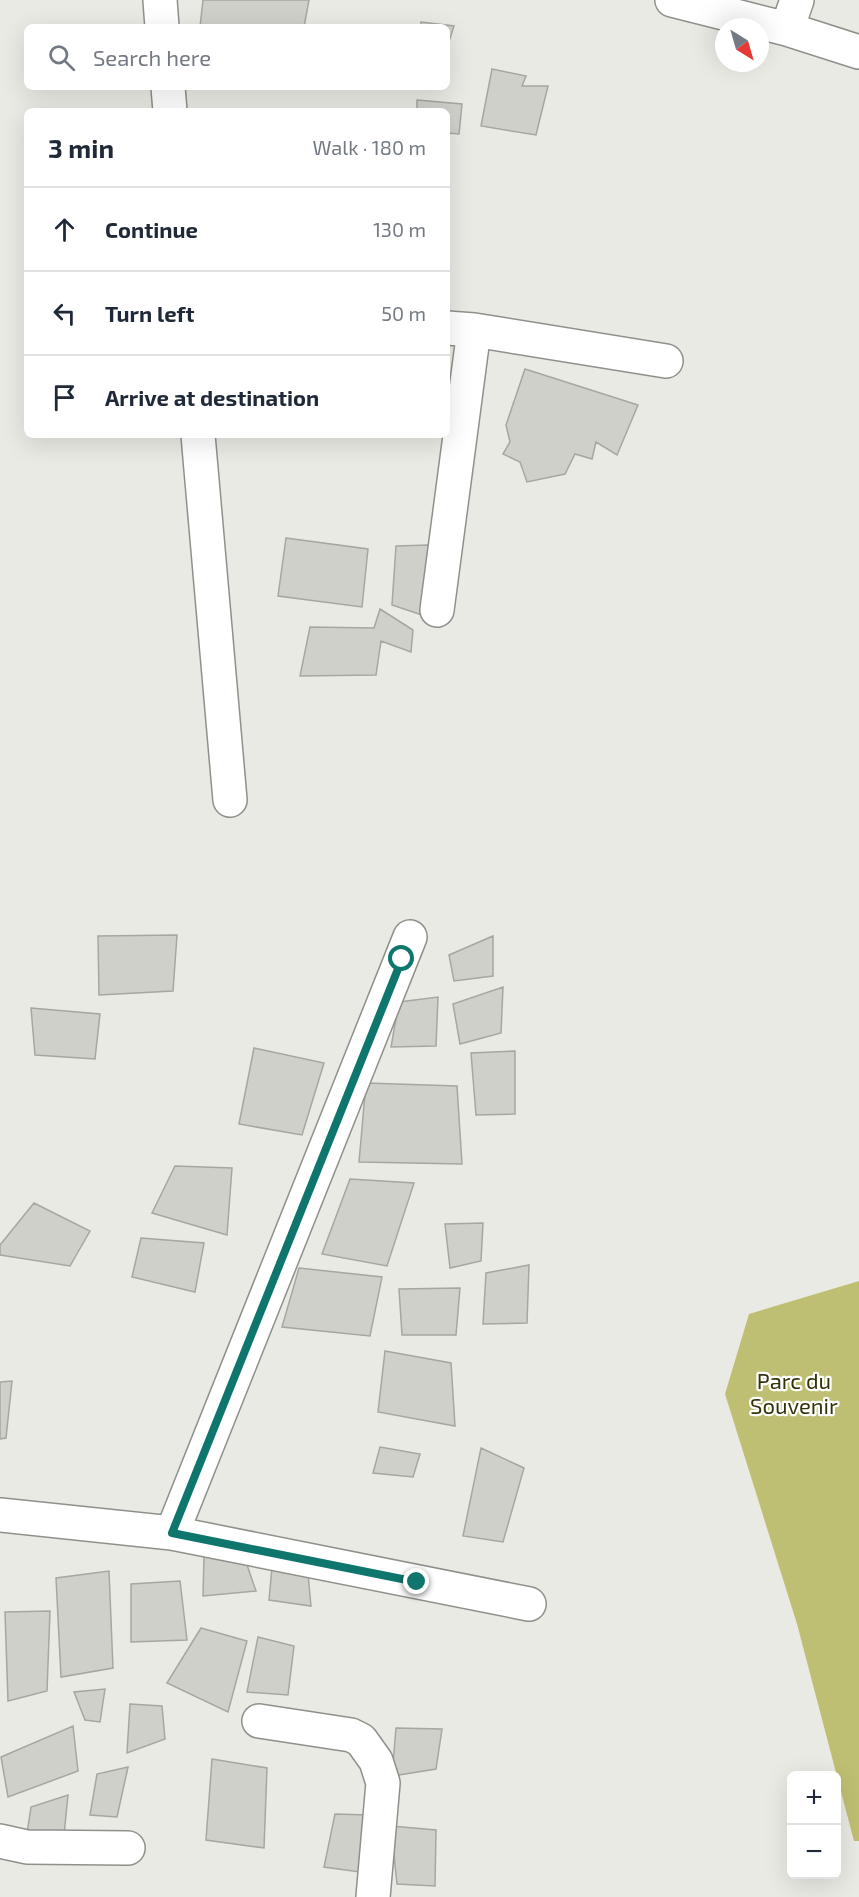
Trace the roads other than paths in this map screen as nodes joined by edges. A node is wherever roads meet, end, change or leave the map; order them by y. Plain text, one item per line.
1 (160, 0) edge
2 (672, 0) edge
3 (792, 14) edge
4 (162, 24) edge
5 (859, 52) edge
6 (168, 90) edge
7 (170, 108) edge
8 (461, 329) edge
9 (666, 361) dead end
10 (198, 438) edge
11 (437, 610) dead end
12 (230, 800) dead end
13 (410, 937) dead end
14 (0, 1515) edge
15 (172, 1533) junction
16 (529, 1604) dead end
17 (259, 1721) dead end
18 (0, 1840) edge
19 (128, 1848) dead end
20 (374, 1897) edge

1 - 4 street
2 - 3 street
3 - 5 street
6 - 7 street
8 - 9 street
8 - 11 street
10 - 12 street
13 - 15 street
14 - 15 street
15 - 16 street
17 - 20 street
18 - 19 street

